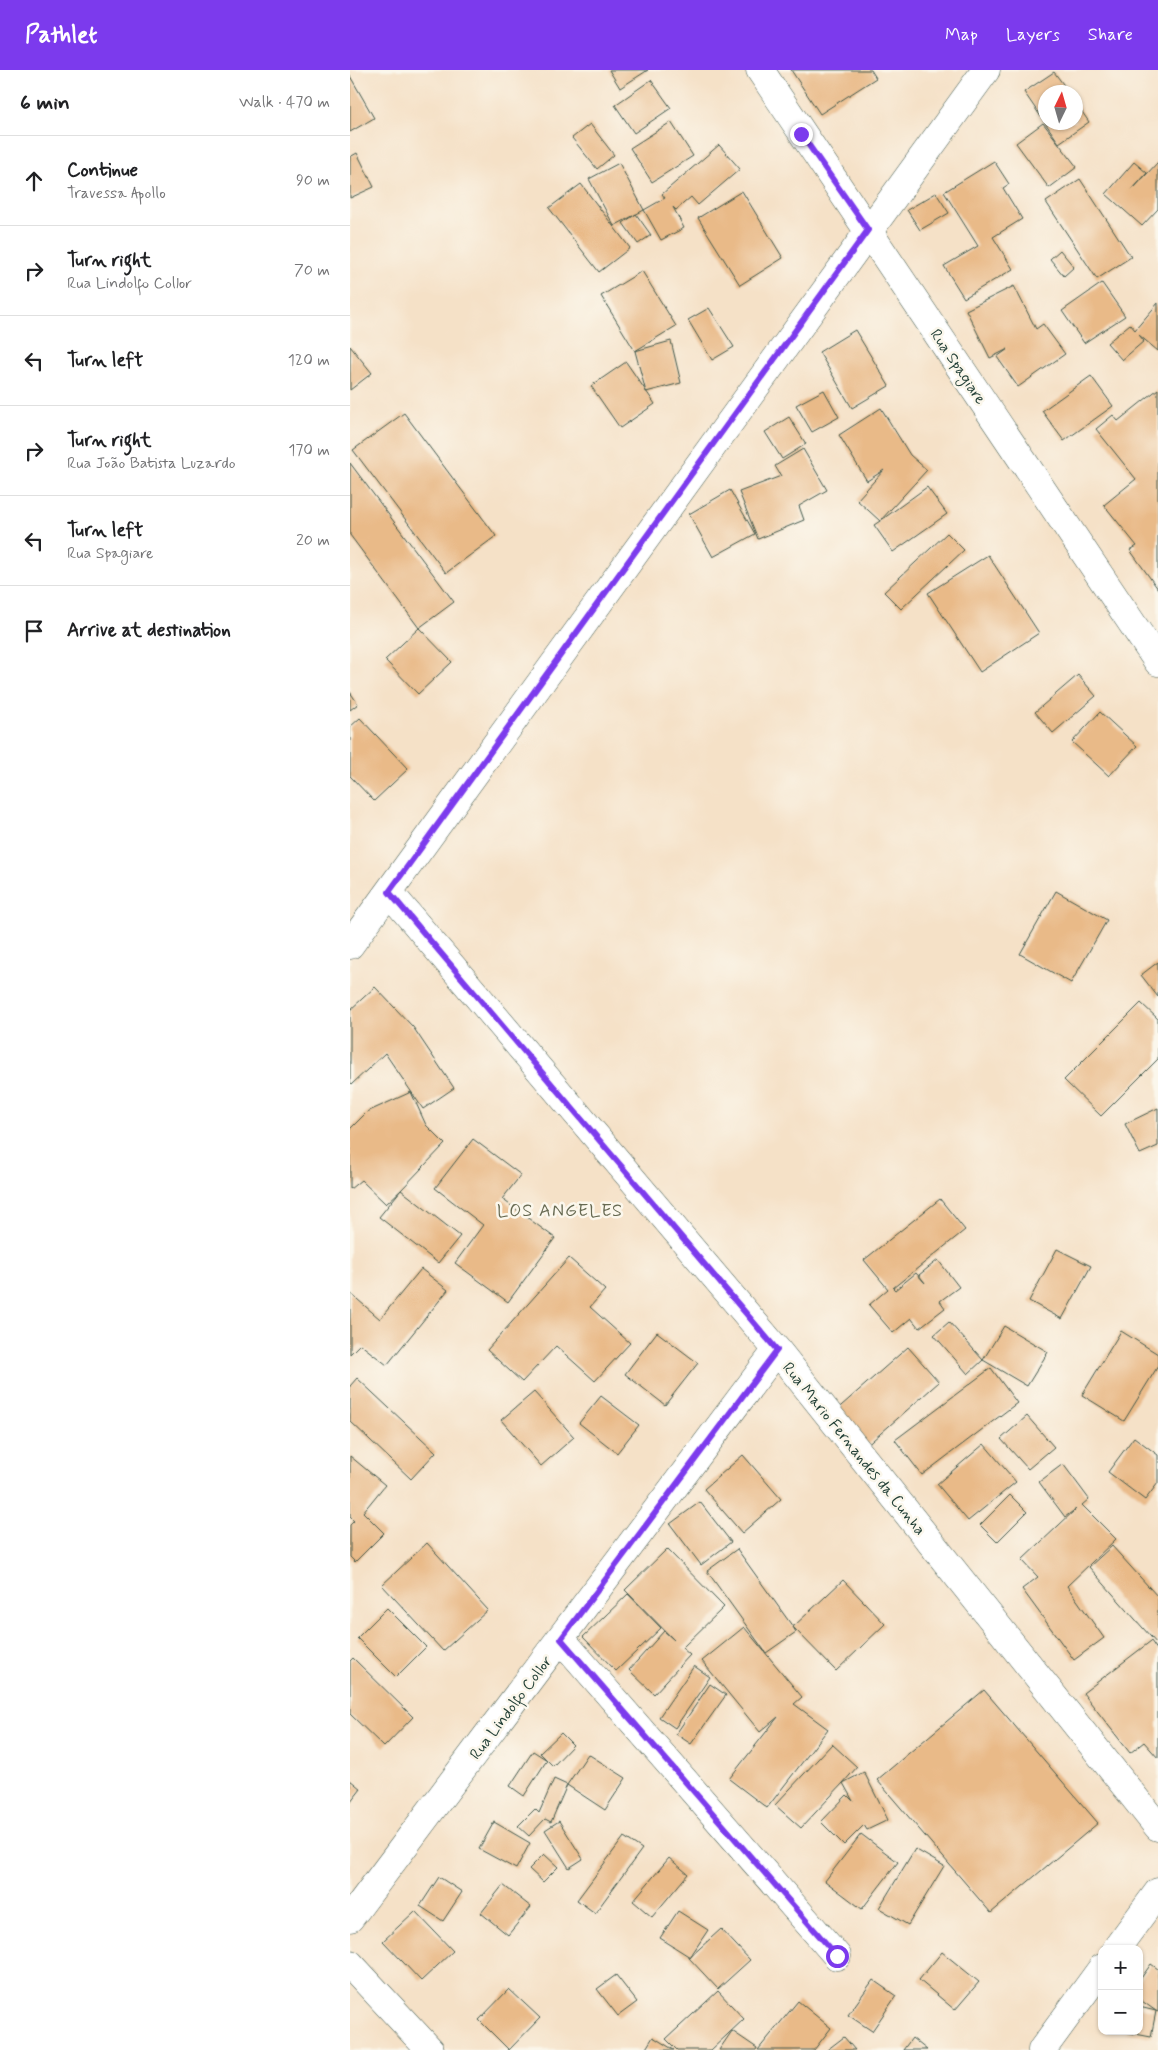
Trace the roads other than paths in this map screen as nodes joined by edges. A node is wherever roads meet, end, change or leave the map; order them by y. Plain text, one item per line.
1 (760, 70) edge
2 (986, 70) edge
3 (868, 230) junction
4 (1158, 662) edge
5 (389, 892) junction
6 (350, 945) edge
7 (777, 1350) junction
8 (561, 1639) junction
9 (1158, 1827) edge
10 (1158, 1892) edge
11 (350, 1918) edge
12 (1119, 1945) edge
13 (837, 1956) dead end
14 (350, 1964) edge
15 (1098, 1973) edge
16 (430, 2050) edge
17 (1042, 2050) edge

1 - 3 street, Rua Spagiare
2 - 3 street
3 - 4 street, Rua Spagiare
3 - 5 street
5 - 6 street
5 - 7 street, Rua Mario Fernandes da Cunha
7 - 8 street, Rua Lindolfo Collor
7 - 9 street, Rua Mario Fernandes da Cunha
8 - 11 street, Rua Lindolfo Collor
8 - 13 street
10 - 12 street
14 - 16 street
15 - 17 street

